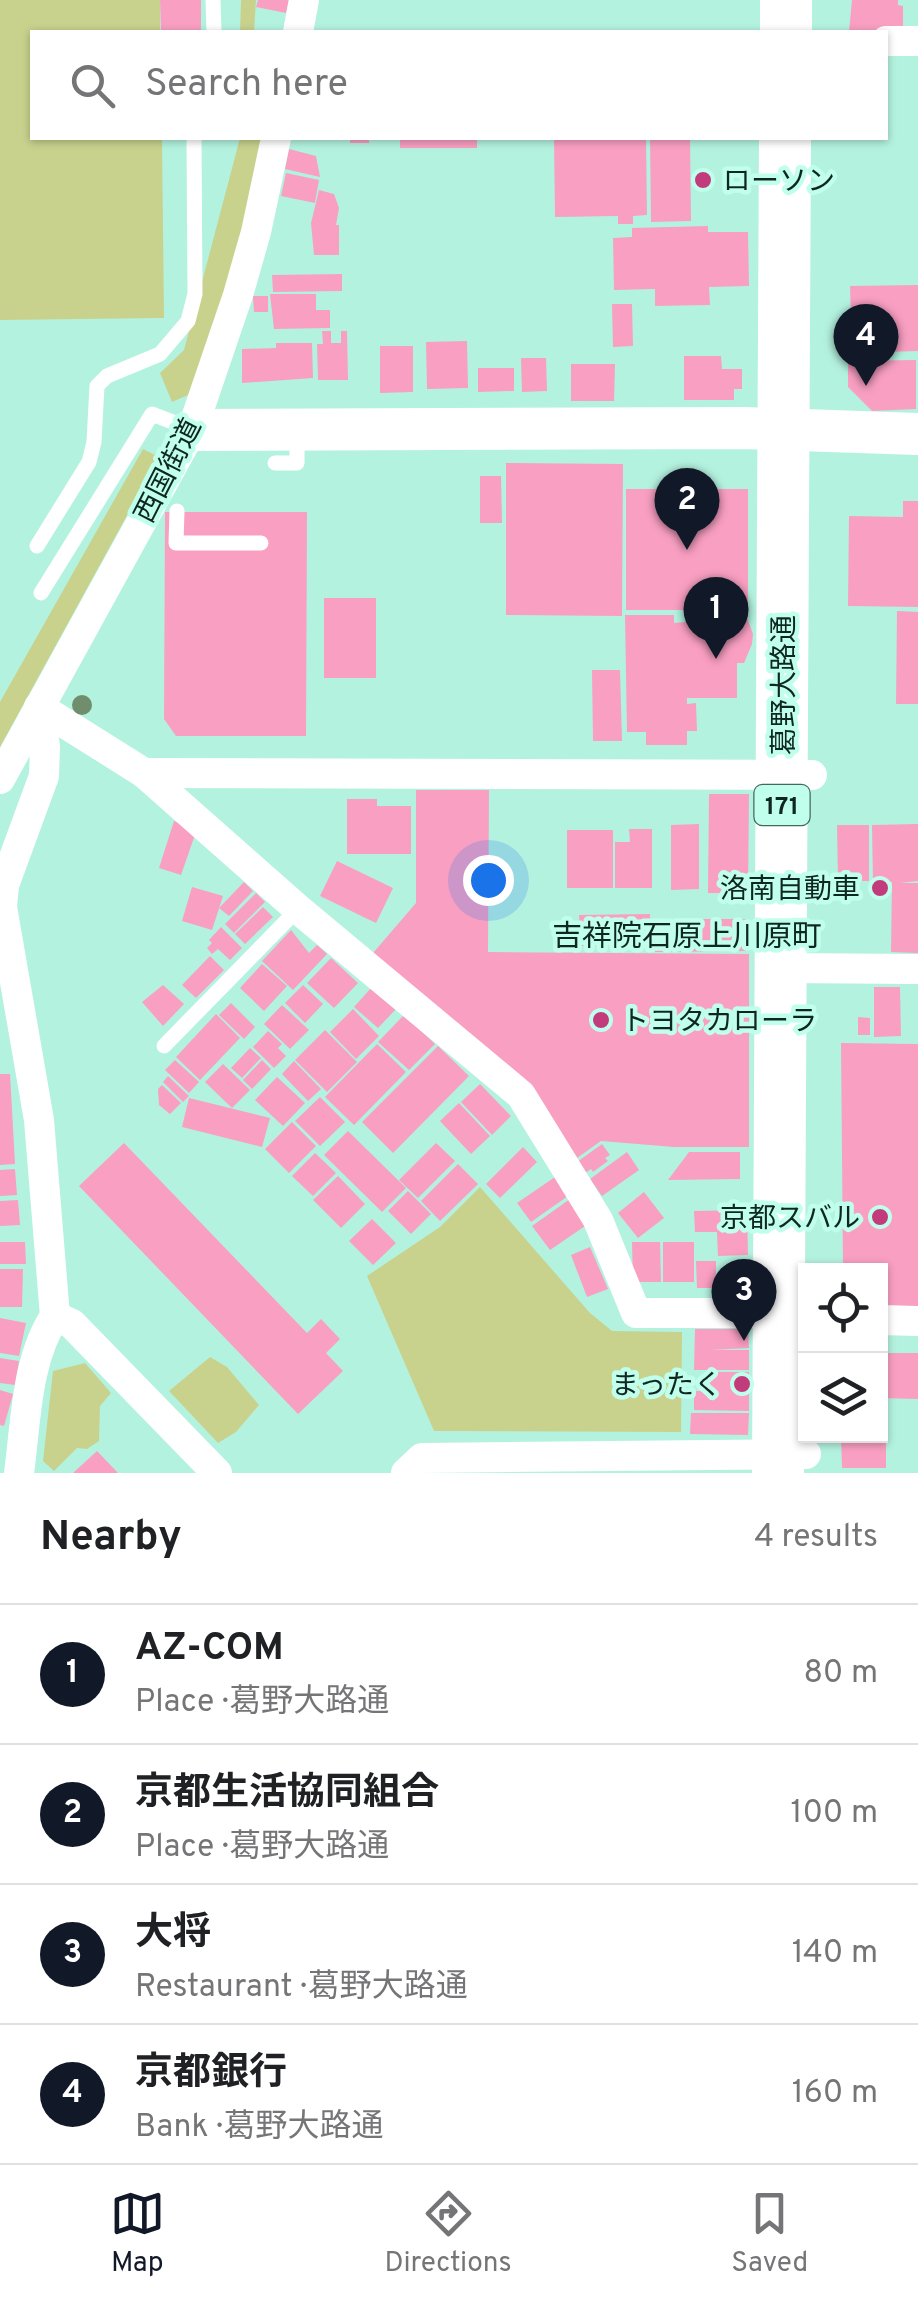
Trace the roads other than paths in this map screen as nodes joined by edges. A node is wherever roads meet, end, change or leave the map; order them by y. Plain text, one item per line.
1 (213, 0) edge
2 (304, 0) edge
3 (786, 0) edge
4 (816, 0) edge
5 (214, 30) edge
6 (298, 30) edge
7 (786, 30) edge
8 (816, 30) edge
9 (888, 41) edge
10 (918, 41) edge
11 (194, 140) edge
12 (276, 140) edge
13 (786, 140) edge
14 (815, 140) edge
15 (192, 430) junction
16 (799, 431) junction
17 (918, 434) edge
18 (176, 511) dead end
19 (261, 543) dead end
20 (37, 546) dead end
21 (40, 593) dead end
22 (39, 707) junction
23 (144, 773) junction
24 (797, 775) junction
25 (0, 779) edge
26 (298, 909) junction
27 (796, 968) junction
28 (918, 969) edge
29 (164, 1046) dead end
30 (808, 1263) edge
31 (55, 1316) junction
32 (792, 1317) edge
33 (888, 1320) edge
34 (918, 1320) edge
35 (795, 1458) edge
36 (19, 1473) edge
37 (217, 1473) edge
38 (406, 1473) edge

1 - 5 lane
2 - 6 street
3 - 7 highway
4 - 8 highway
9 - 10 street
11 - 20 lane
12 - 15 street, 西国街道
13 - 16 highway, 葛野大路通 / 171
14 - 16 highway, 葛野大路通 / 171
15 - 16 street
15 - 21 lane
15 - 22 street, 西国街道
16 - 17 street
16 - 24 highway, 葛野大路通 / 171
18 - 19 lane
22 - 23 street
22 - 25 street, 西国街道
22 - 31 street
23 - 24 street
23 - 26 street
24 - 27 highway, 葛野大路通 / 171
26 - 29 lane
26 - 32 street
27 - 28 street
27 - 30 highway, 葛野大路通 / 171
27 - 32 highway, 葛野大路通 / 171
31 - 36 street
31 - 37 street
32 - 35 highway, 葛野大路通 / 171
33 - 34 street
35 - 38 street

